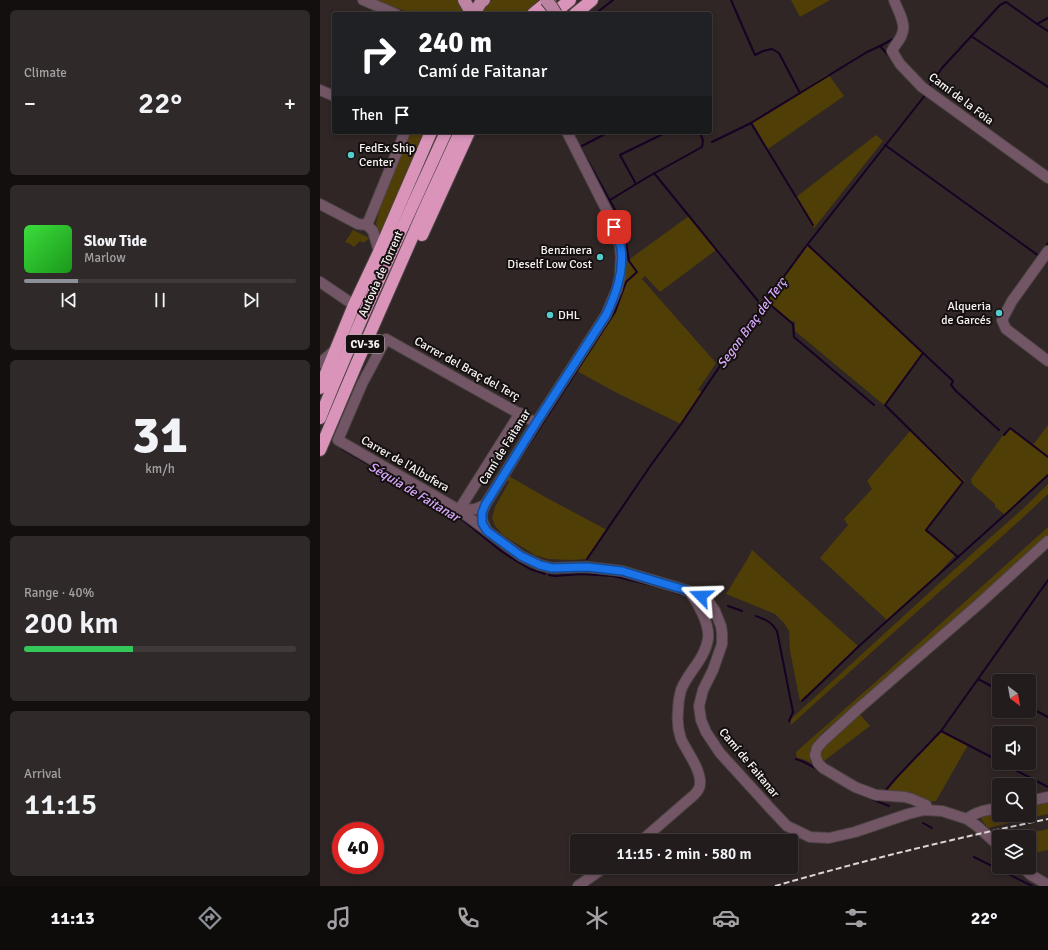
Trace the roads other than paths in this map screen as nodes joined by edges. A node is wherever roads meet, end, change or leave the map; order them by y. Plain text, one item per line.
1 (363, 0) edge
2 (464, 0) edge
3 (484, 0) edge
4 (546, 0) edge
5 (550, 0) edge
6 (570, 0) edge
7 (592, 0) edge
8 (894, 0) edge
9 (391, 12) edge
10 (472, 12) edge
11 (474, 12) edge
12 (535, 12) edge
13 (555, 12) edge
14 (555, 12) edge
15 (577, 12) edge
16 (320, 90) edge
17 (332, 95) edge
18 (404, 134) edge
19 (429, 134) edge
20 (445, 134) edge
21 (459, 134) edge
22 (468, 134) edge
23 (568, 134) edge
24 (1048, 178) edge
25 (320, 204) edge
26 (367, 225) junction
27 (1048, 251) edge
28 (379, 252) junction
29 (320, 282) edge
30 (354, 305) junction
31 (337, 348) junction
32 (1048, 361) edge
33 (320, 363) edge
34 (356, 365) junction
35 (320, 388) edge
36 (520, 413) junction
37 (320, 418) edge
38 (536, 423) junction
39 (338, 440) joint
40 (320, 450) edge
41 (485, 505) junction
42 (459, 510) junction
43 (487, 531) junction
44 (1048, 541) edge
45 (689, 591) junction
46 (1048, 797) edge
47 (1036, 800) edge
48 (992, 809) edge
49 (928, 810) junction
50 (967, 819) junction
51 (649, 834) edge
52 (992, 840) edge
53 (595, 874) edge
54 (1029, 874) edge
55 (578, 886) edge
56 (1048, 886) edge

1 - 9 street
2 - 10 main road
3 - 11 main road
4 - 13 main road, bridge
5 - 12 highway
6 - 14 highway
7 - 15 highway
8 - 24 street, Camí de la Foia
16 - 17 street
18 - 26 street
19 - 28 highway
20 - 37 highway, Autovia de Torrent / CV-36
21 - 34 highway, Autovia de Torrent / CV-36
22 - 34 highway
23 - 38 street, Camí de Faitanar
25 - 26 street
26 - 28 street
27 - 32 street
28 - 30 highway
29 - 30 street
30 - 31 highway
31 - 33 street
31 - 35 highway
34 - 40 highway, Autovia de Torrent / CV-36
36 - 38 street, Carrer del Braç del Terç
36 - 39 street, Carrer del Braç del Terç
36 - 42 street, Camí de Faitanar
38 - 41 street, Camí de Faitanar
39 - 42 street, Carrer de l'Albufera
41 - 42 street
41 - 43 street, Camí de Faitanar
42 - 43 street, Carrer de l'Albufera
43 - 45 street, Camí de Faitanar
44 - 49 street
45 - 49 street, Camí de Faitanar
45 - 51 street
46 - 47 street
48 - 50 street
49 - 50 street, Camí de Faitanar
50 - 52 street, Camí de Faitanar
53 - 55 street
54 - 56 street

